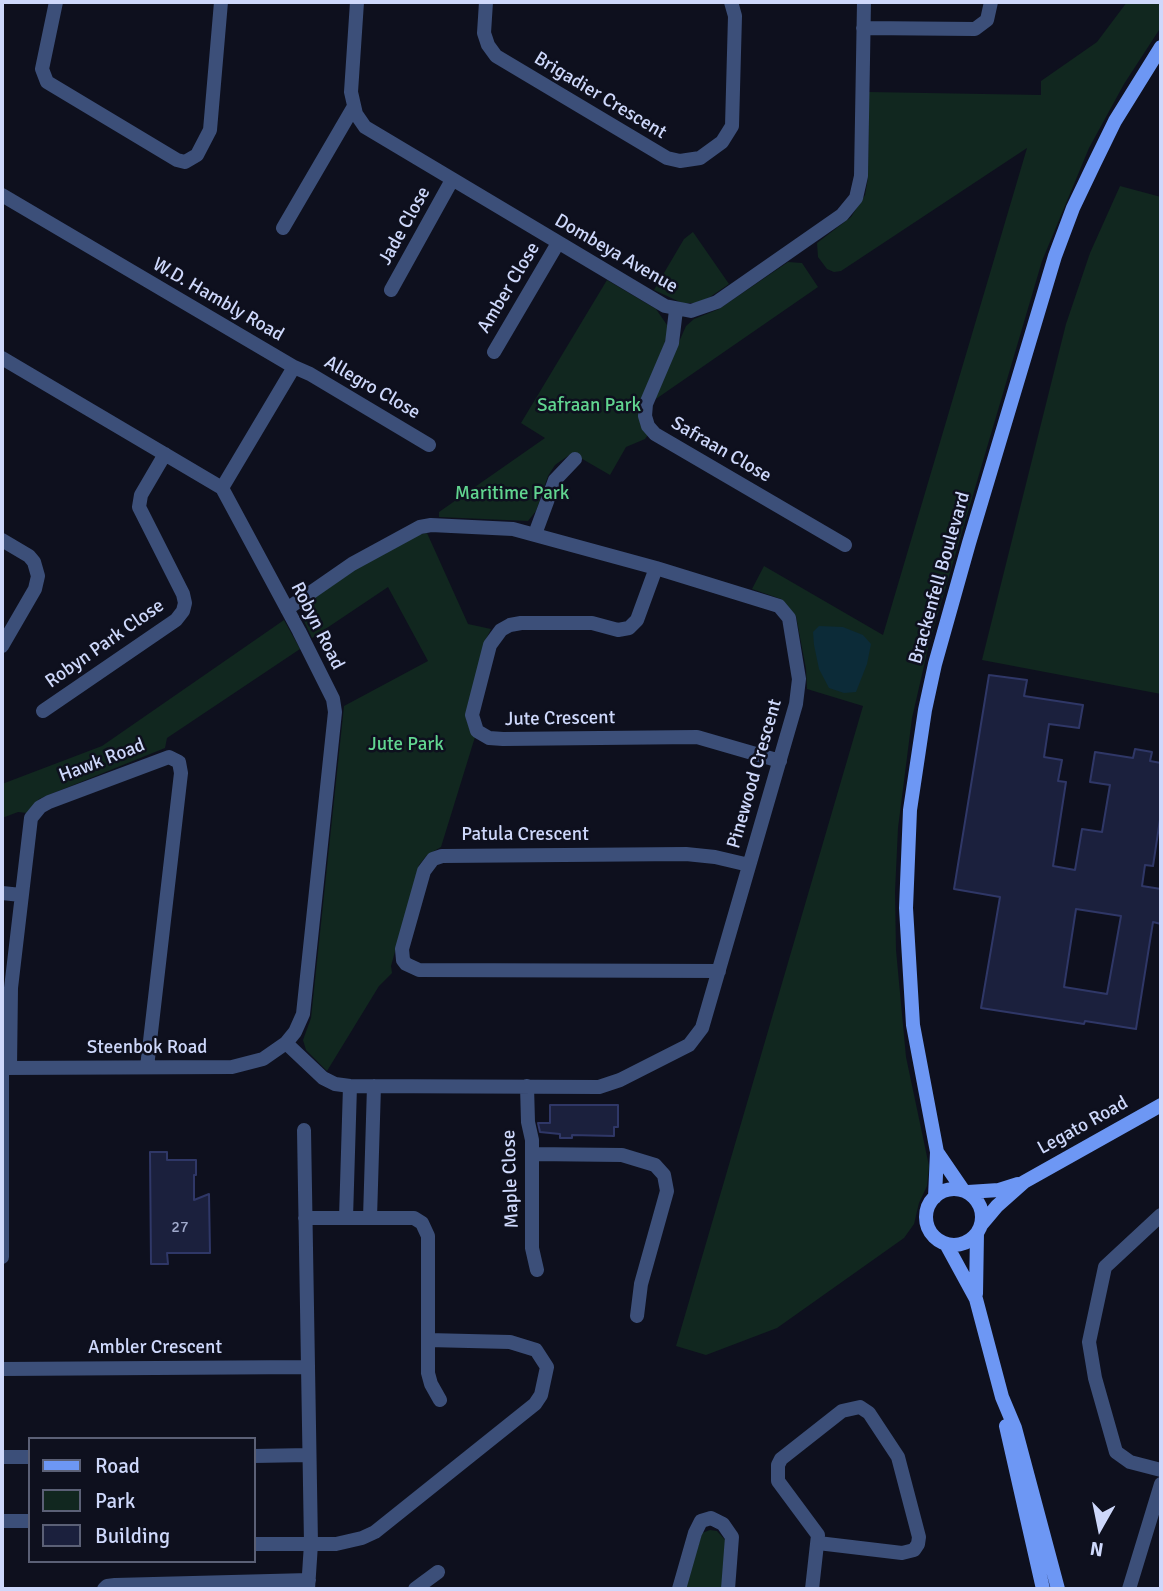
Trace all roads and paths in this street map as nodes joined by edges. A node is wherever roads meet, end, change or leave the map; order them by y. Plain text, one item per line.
1 (56, 2) edge
2 (219, 2) edge
3 (357, 2) edge
4 (486, 2) edge
5 (731, 2) edge
6 (864, 2) edge
7 (992, 2) edge
8 (863, 28) junction
9 (1161, 47) edge
10 (354, 108) junction
11 (452, 180) junction
12 (2, 195) edge
13 (283, 228) dead end
14 (558, 243) junction
15 (391, 290) dead end
16 (676, 310) junction
17 (494, 352) dead end
18 (2, 358) edge
19 (294, 367) junction
20 (429, 444) dead end
21 (165, 454) junction
22 (575, 458) dead end
23 (222, 488) junction
24 (535, 534) junction
25 (2, 540) edge
26 (845, 545) dead end
27 (656, 568) junction
28 (287, 609) junction
29 (2, 646) edge
30 (43, 710) dead end
31 (780, 761) junction
32 (749, 865) junction
33 (2, 893) edge
34 (21, 895) junction
35 (719, 971) junction
36 (286, 1043) junction
37 (147, 1067) junction
38 (5, 1068) edge
39 (350, 1086) junction
40 (374, 1086) junction
41 (527, 1086) junction
42 (1161, 1104) edge
43 (304, 1130) dead end
44 (937, 1152) junction
45 (532, 1154) junction
46 (1024, 1182) junction
47 (966, 1191) junction
48 (935, 1196) junction
49 (1161, 1215) edge
50 (305, 1218) junction
51 (346, 1218) junction
52 (370, 1218) junction
53 (979, 1229) junction
54 (946, 1244) junction
55 (2, 1257) edge
56 (537, 1270) dead end
57 (976, 1299) junction
58 (637, 1316) dead end
59 (428, 1339) junction
60 (308, 1367) junction
61 (2, 1369) edge
62 (1002, 1397) junction
63 (440, 1400) dead end
64 (309, 1455) junction
65 (256, 1456) edge
66 (2, 1457) edge
67 (28, 1457) edge
68 (1161, 1470) edge
69 (1161, 1484) edge
70 (2, 1521) edge
71 (28, 1521) edge
72 (818, 1543) junction
73 (256, 1544) edge
74 (311, 1544) junction
75 (438, 1572) dead end
76 (309, 1585) edge
77 (104, 1589) edge
78 (415, 1589) edge
79 (679, 1589) edge
80 (728, 1589) edge
81 (812, 1589) edge
82 (1043, 1589) edge
83 (1058, 1589) edge
84 (1129, 1589) edge

1 - 2 street
3 - 10 street
4 - 5 street, Brigadier Crescent
6 - 8 street, Dombeya Avenue
7 - 8 street
8 - 16 street, Dombeya Avenue
9 - 44 street, Brackenfell Boulevard
10 - 11 street, Dombeya Avenue
10 - 13 street
11 - 14 street, Dombeya Avenue
11 - 15 street, Jade Close
12 - 19 street, W.D. Hambly Road
14 - 16 street, Dombeya Avenue
14 - 17 street, Amber Close
16 - 26 street, Safraan Close
18 - 21 street
19 - 20 street, Allegro Close
19 - 23 street, W.D. Hambly Road
21 - 23 street
21 - 30 street, Robyn Park Close
22 - 24 street
23 - 28 street, Robyn Road
24 - 27 street, Pinewood Crescent
24 - 28 street, Pinewood Crescent
25 - 29 street
27 - 31 street, Pinewood Crescent
27 - 31 street, Jute Crescent
28 - 36 street, Robyn Road
31 - 32 street, Pinewood Crescent
32 - 35 street, Pinewood Crescent
32 - 35 street, Patula Crescent
33 - 34 street
34 - 37 street, Hawk Road
34 - 38 street, Hawk Road
35 - 41 street, Pinewood Crescent
36 - 37 street, Steenbok Road
36 - 39 street, Pinewood Crescent
37 - 38 street, Steenbok Road
38 - 55 street, Hawk Road
39 - 40 street, Pinewood Crescent
39 - 51 street
40 - 41 street, Pinewood Crescent
40 - 52 street
41 - 45 street, Maple Close
42 - 46 street, Legato Road
43 - 50 street
44 - 47 street, Brackenfell Boulevard
44 - 48 street, Brackenfell Boulevard
45 - 56 street, Maple Close
45 - 58 street
46 - 47 street, Legato Road
46 - 53 street, Legato Road
47 - 48 street
47 - 53 street
48 - 54 street
49 - 68 street
50 - 51 street
50 - 60 street
51 - 52 street
52 - 59 street
53 - 54 street
53 - 57 street
54 - 57 street
57 - 62 street
59 - 63 street
59 - 74 street
60 - 61 street, Ambler Crescent
60 - 64 street
62 - 82 street
62 - 83 street
64 - 65 street
64 - 74 street
66 - 67 street
69 - 84 street
70 - 71 street
72 - 72 street
72 - 81 street
73 - 74 street
74 - 76 street
75 - 78 street
76 - 77 street
79 - 80 street

